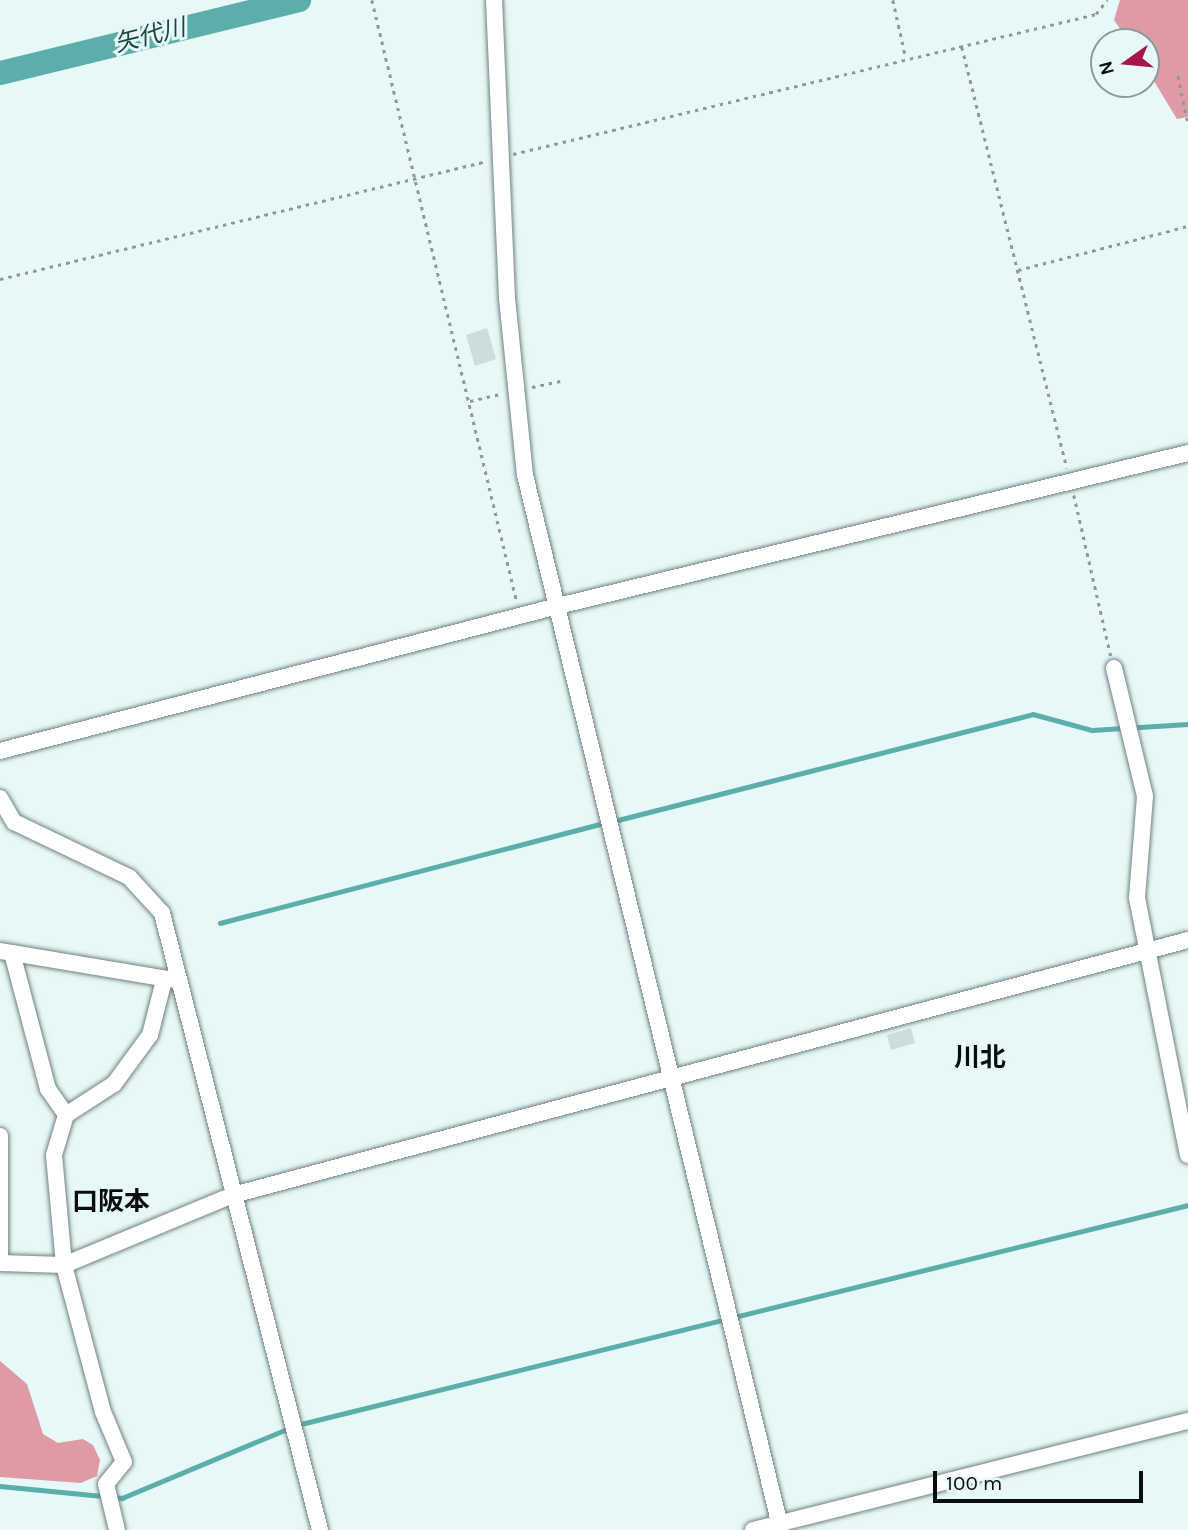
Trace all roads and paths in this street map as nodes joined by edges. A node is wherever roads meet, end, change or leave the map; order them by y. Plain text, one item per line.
1 (372, 0) edge
2 (494, 0) edge
3 (893, 0) edge
4 (1107, 0) edge
5 (962, 47) junction
6 (906, 59) junction
7 (1178, 76) dead end
8 (1188, 123) edge
9 (502, 157) junction
10 (414, 177) junction
11 (1188, 226) edge
12 (1018, 270) junction
13 (0, 279) edge
14 (1188, 453) edge
15 (1071, 482) junction
16 (554, 607) junction
17 (520, 616) junction
18 (1114, 668) joint
19 (0, 751) edge
20 (0, 798) edge
21 (1188, 940) edge
22 (1150, 949) junction
23 (6, 952) edge
24 (169, 982) junction
25 (671, 1081) junction
26 (66, 1115) junction
27 (0, 1136) edge
28 (1188, 1155) edge
29 (233, 1195) junction
30 (0, 1256) edge
31 (0, 1263) edge
32 (64, 1265) junction
33 (1188, 1422) edge
34 (780, 1527) edge
35 (117, 1530) edge
36 (320, 1530) edge
37 (753, 1530) edge

1 - 10 path
2 - 9 street
3 - 6 path
4 - 5 path
5 - 6 path
5 - 12 path
6 - 9 path
7 - 8 path
9 - 10 path
9 - 16 street
10 - 13 path
10 - 17 path
11 - 12 path
12 - 15 path
14 - 15 street
15 - 16 street
15 - 18 path
16 - 17 street
16 - 25 street
17 - 19 street
18 - 22 street
20 - 24 street
21 - 22 street
22 - 25 street
22 - 28 street
23 - 24 street
23 - 26 street
24 - 26 street
24 - 29 street
25 - 29 street
25 - 34 street
26 - 32 street
27 - 30 street
29 - 32 street
29 - 36 street
31 - 32 street
32 - 35 street
33 - 34 street
34 - 37 street

